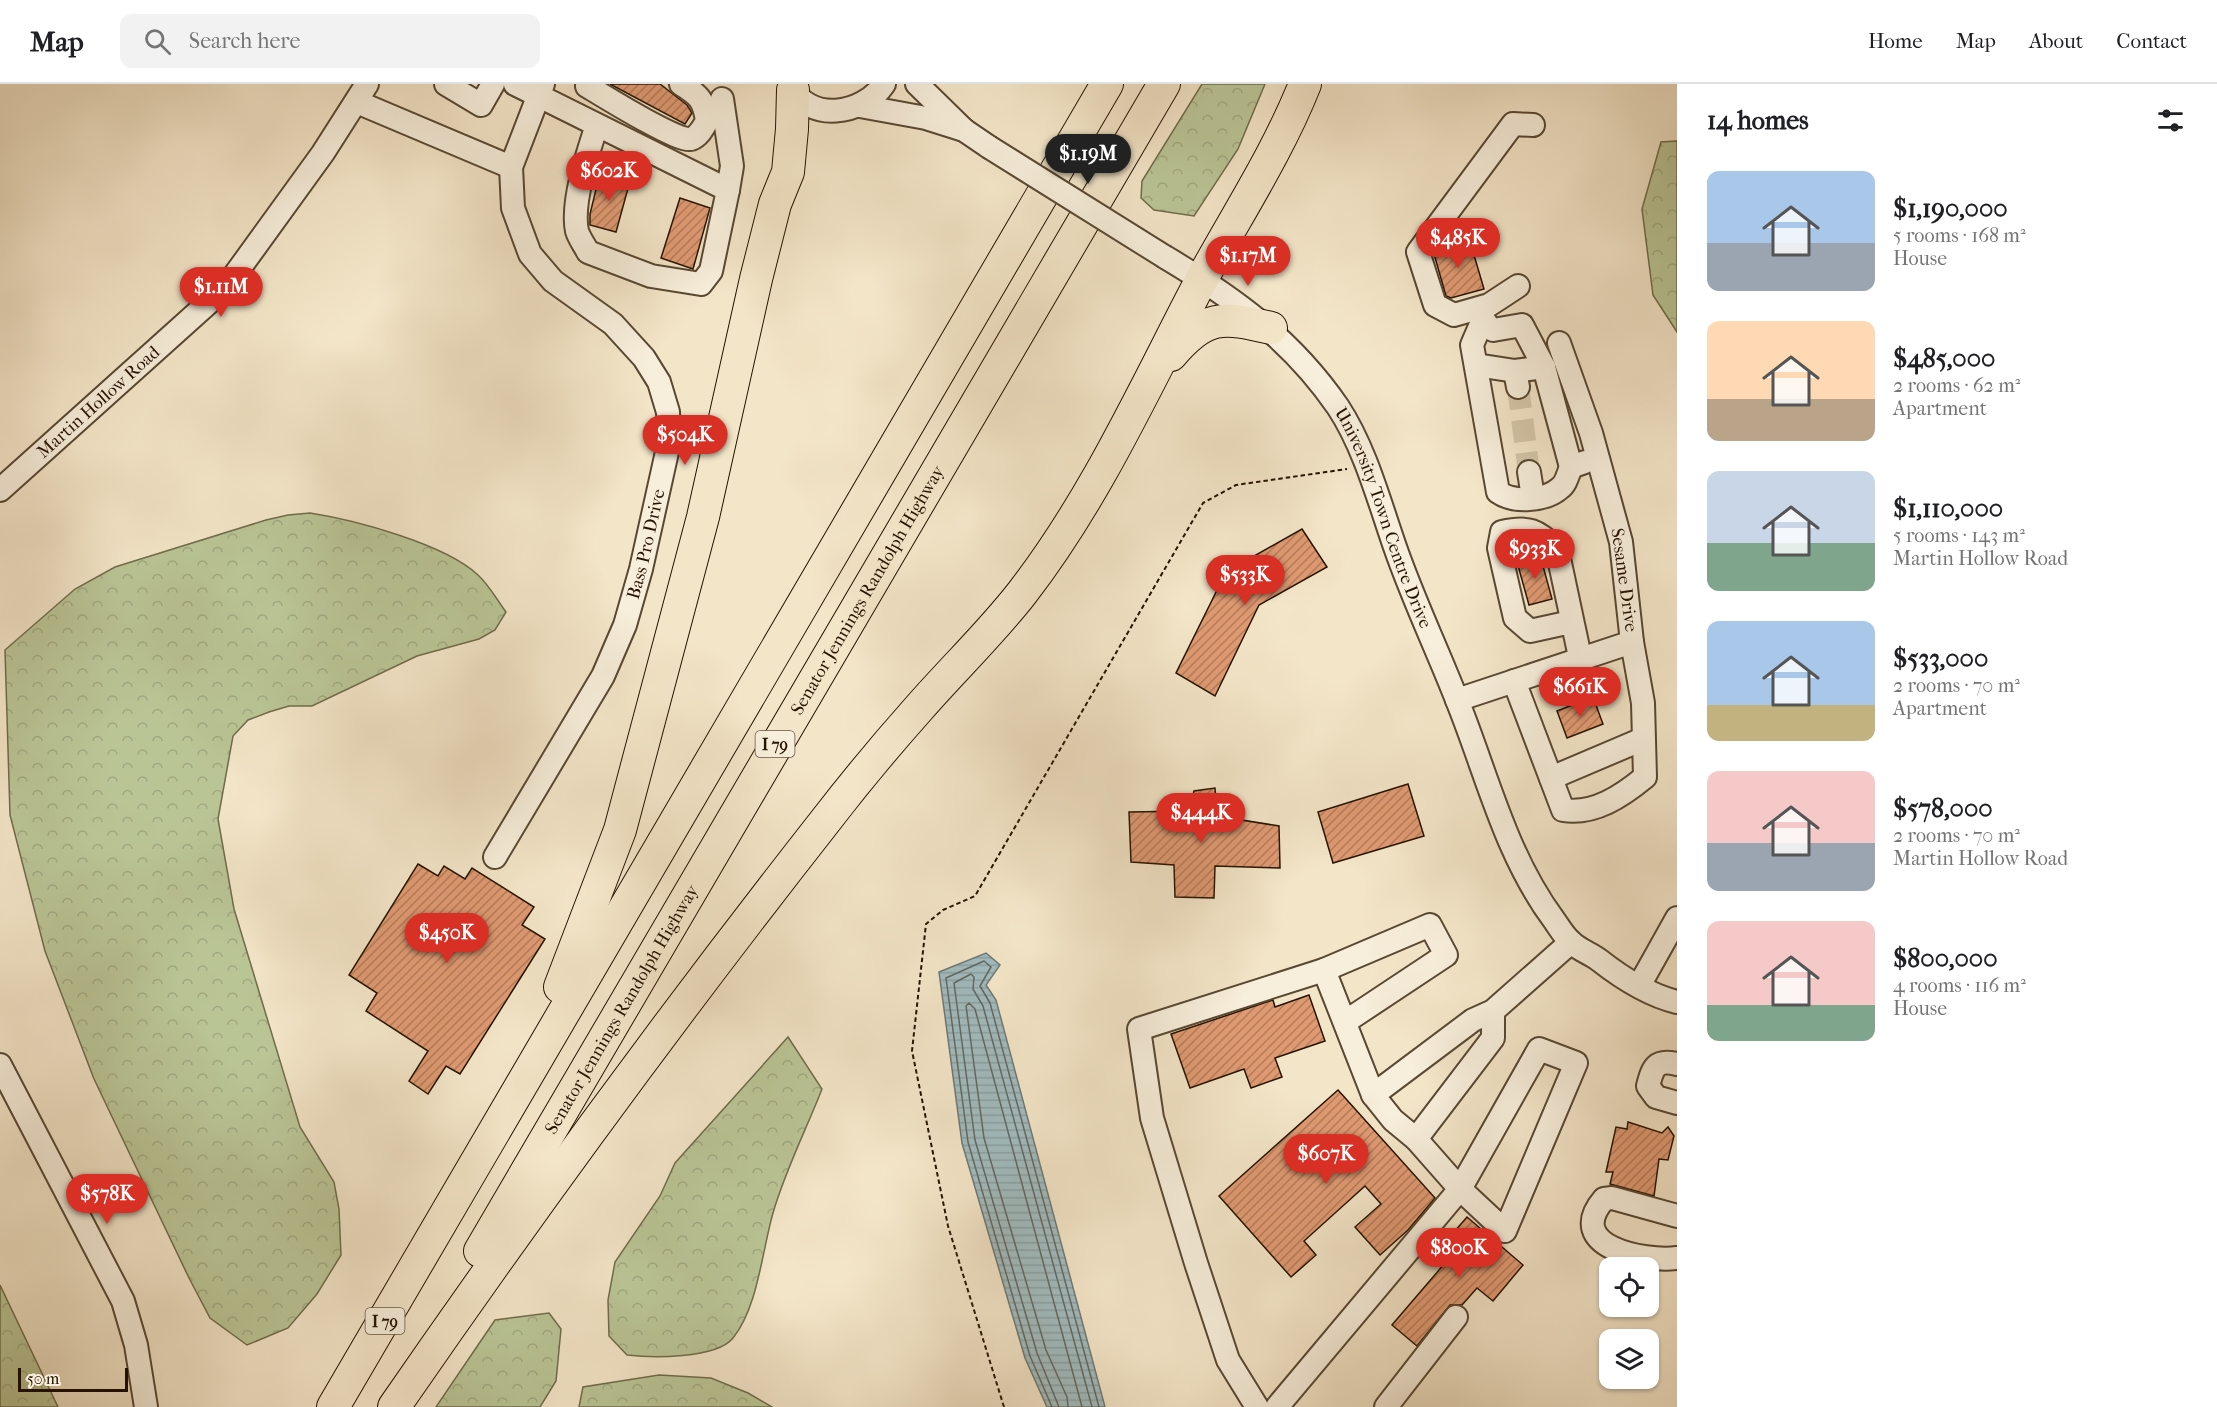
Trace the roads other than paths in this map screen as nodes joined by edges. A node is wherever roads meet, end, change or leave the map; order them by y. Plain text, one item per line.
1 (446, 84) edge
2 (493, 84) edge
3 (515, 84) edge
4 (681, 84) edge
5 (884, 84) edge
6 (917, 84) edge
7 (1107, 84) edge
8 (1164, 84) edge
9 (1305, 84) edge
10 (586, 85) edge
11 (791, 87) edge
12 (541, 90) edge
13 (721, 90) edge
14 (362, 93) edge
15 (860, 106) junction
16 (590, 121) junction
17 (1533, 125) dead end
18 (964, 130) junction
19 (668, 132) junction
20 (662, 155) junction
21 (511, 167) junction
22 (728, 189) junction
23 (1203, 279) junction
24 (1518, 286) dead end
25 (1270, 328) junction
26 (1559, 343) dead end
27 (1476, 365) junction
28 (1544, 367) junction
29 (1153, 376) junction
30 (1598, 458) junction
31 (1571, 467) junction
32 (1530, 472) tunnel mouth
33 (0, 490) edge
34 (1533, 497) junction
35 (1571, 622) junction
36 (1632, 642) junction
37 (1580, 657) junction
38 (1514, 681) junction
39 (1457, 700) junction
40 (1643, 739) junction
41 (1551, 778) junction
42 (495, 856) dead end
43 (1677, 918) edge
44 (1571, 942) junction
45 (1324, 970) junction
46 (1639, 986) junction
47 (1677, 1002) edge
48 (1493, 1011) junction
49 (1345, 1022) junction
50 (1677, 1064) edge
51 (0, 1065) edge
52 (1373, 1095) junction
53 (1677, 1103) edge
54 (1416, 1139) junction
55 (1460, 1189) junction
56 (1677, 1216) edge
57 (436, 1234) junction
58 (1677, 1258) edge
59 (1456, 1317) dead end
60 (146, 1407) edge
61 (333, 1407) edge
62 (392, 1407) edge
63 (1257, 1407) edge
64 (1277, 1407) edge
65 (1386, 1407) edge

1 - 2 street
3 - 12 street
4 - 19 street
5 - 15 street
6 - 18 street, University Town Centre Drive
7 - 57 highway, I 79
8 - 62 highway, Senator Jennings Randolph Highway / I 79
9 - 23 highway
10 - 16 street
10 - 19 street
11 - 15 street, University Town Centre Drive
11 - 57 highway
12 - 16 street
12 - 21 street, Bass Pro Drive
13 - 22 street
14 - 21 street
14 - 33 street, Martin Hollow Road
15 - 18 street, University Town Centre Drive
16 - 20 street
16 - 22 street
17 - 24 street
18 - 23 street, University Town Centre Drive, bridge
19 - 20 street
20 - 22 street
21 - 42 street, Bass Pro Drive
23 - 25 street, University Town Centre Drive
23 - 29 highway
25 - 29 highway
25 - 39 street, University Town Centre Drive
26 - 30 street, Sesame Drive
27 - 28 street
27 - 28 street
27 - 34 street
28 - 31 street
29 - 62 highway
30 - 31 street
30 - 36 street, Sesame Drive
31 - 34 street
32 - 34 street
35 - 35 street
35 - 37 street
36 - 37 street, Sesame Drive
36 - 40 street
37 - 38 street, Sesame Drive
38 - 39 street, Sesame Drive
38 - 41 street
39 - 44 street, University Town Centre Drive
40 - 41 street
40 - 41 street
43 - 46 street
44 - 46 street, University Town Centre Drive
44 - 48 street
45 - 49 street
45 - 49 street
45 - 63 street
46 - 47 street, University Town Centre Drive
48 - 52 street
48 - 54 street
49 - 52 street
50 - 53 street
51 - 60 street
52 - 54 street
54 - 55 street
55 - 55 street
55 - 64 street
56 - 58 street
57 - 61 highway, I 79
59 - 65 street

